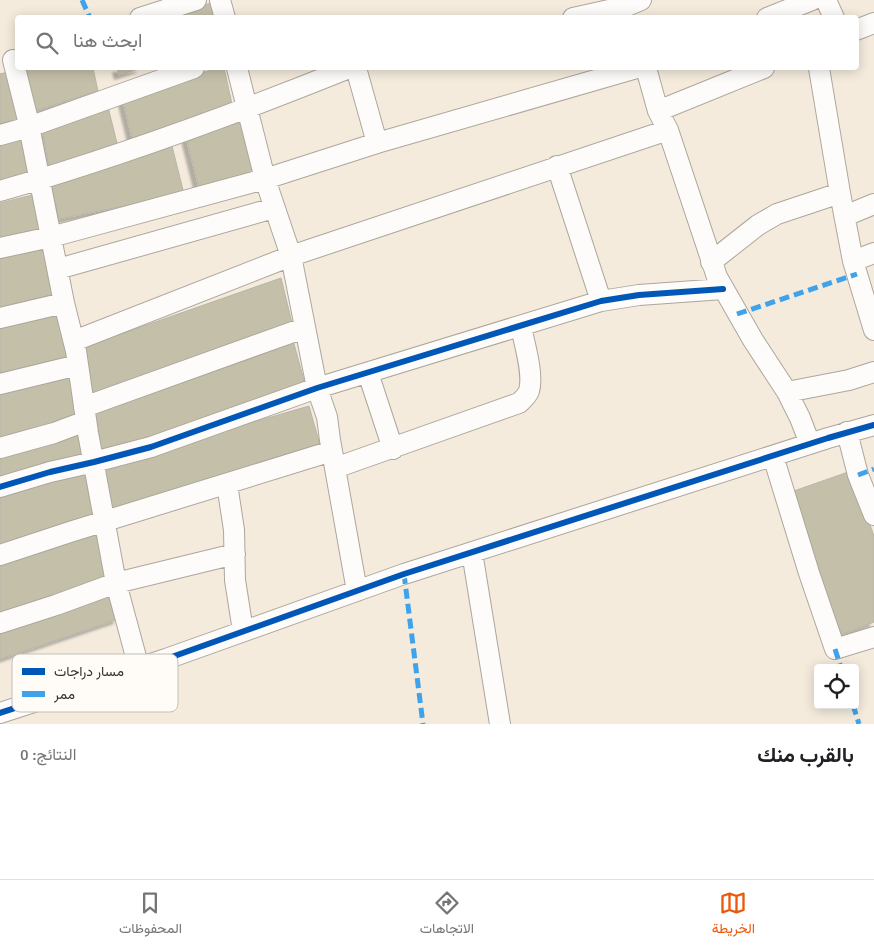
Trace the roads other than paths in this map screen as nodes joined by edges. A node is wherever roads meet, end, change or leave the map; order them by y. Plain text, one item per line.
1 (196, 0) edge
2 (220, 0) edge
3 (812, 0) edge
4 (826, 0) edge
5 (633, 8) edge
6 (149, 15) edge
7 (224, 15) edge
8 (591, 15) edge
9 (774, 15) edge
10 (833, 15) edge
11 (874, 23) edge
12 (859, 29) edge
13 (10, 61) edge
14 (188, 70) edge
15 (238, 70) edge
16 (344, 70) edge
17 (357, 70) edge
18 (630, 70) edge
19 (647, 70) edge
20 (759, 70) edge
21 (819, 70) edge
22 (248, 108) junction
23 (658, 111) junction
24 (29, 126) junction
25 (668, 130) junction
26 (0, 135) edge
27 (377, 143) junction
28 (556, 166) junction
29 (266, 179) junction
30 (39, 180) junction
31 (0, 191) edge
32 (840, 193) junction
33 (874, 204) edge
34 (274, 208) junction
35 (844, 216) junction
36 (51, 237) junction
37 (0, 248) edge
38 (874, 253) edge
39 (291, 256) junction
40 (853, 261) junction
41 (711, 262) junction
42 (58, 269) junction
43 (723, 289) junction
44 (601, 301) junction
45 (64, 303) junction
46 (0, 318) edge
47 (520, 326) junction
48 (304, 328) junction
49 (874, 330) edge
50 (74, 341) junction
51 (78, 364) junction
52 (368, 372) junction
53 (874, 372) edge
54 (0, 384) edge
55 (317, 388) junction
56 (787, 392) junction
57 (85, 414) junction
58 (874, 425) edge
59 (847, 432) junction
60 (810, 444) junction
61 (0, 448) edge
62 (393, 449) junction
63 (772, 456) junction
64 (334, 460) junction
65 (94, 462) junction
66 (227, 484) junction
67 (0, 487) edge
68 (874, 515) edge
69 (105, 521) junction
70 (472, 552) junction
71 (235, 554) junction
72 (0, 555) edge
73 (116, 583) junction
74 (357, 591) junction
75 (0, 623) edge
76 (243, 631) junction
77 (874, 637) edge
78 (135, 654) edge
79 (178, 654) edge
80 (12, 709) edge
81 (0, 713) edge
82 (500, 724) edge

1 - 6 street
2 - 7 street
3 - 9 street
4 - 10 street
5 - 8 street
11 - 12 street
13 - 24 street
14 - 24 street
15 - 22 street
16 - 22 street
17 - 27 street
18 - 27 street
19 - 23 street
20 - 23 street
21 - 32 street
22 - 29 street
22 - 30 street
23 - 25 street
24 - 26 street
24 - 30 street
25 - 28 street
25 - 41 street
27 - 29 street
28 - 39 street
28 - 44 street
29 - 34 street
29 - 36 street
30 - 31 street
30 - 36 street
32 - 35 street
32 - 41 street
33 - 35 street
34 - 39 street
34 - 42 street
35 - 40 street
36 - 37 street
36 - 42 street
38 - 40 street
39 - 48 street
39 - 50 street
40 - 49 street
41 - 43 street
42 - 45 street
43 - 44 street
43 - 56 street
44 - 47 street
45 - 46 street
45 - 50 street
47 - 52 street
47 - 62 street
48 - 55 street
48 - 57 street
50 - 51 street
51 - 54 street
51 - 57 street
52 - 55 street
52 - 62 street
53 - 56 street
55 - 64 street
55 - 65 street
56 - 60 street
57 - 61 street
57 - 65 street
58 - 59 street
59 - 60 street
59 - 68 street
60 - 63 street
62 - 64 street
63 - 70 street
63 - 77 street
64 - 66 street
64 - 74 street
65 - 67 street
65 - 69 street
66 - 69 street
66 - 71 street
69 - 72 street
69 - 73 street
70 - 74 street
70 - 82 street
71 - 73 street
71 - 76 street
73 - 75 street
73 - 78 street
74 - 76 street
76 - 79 street
80 - 81 street

